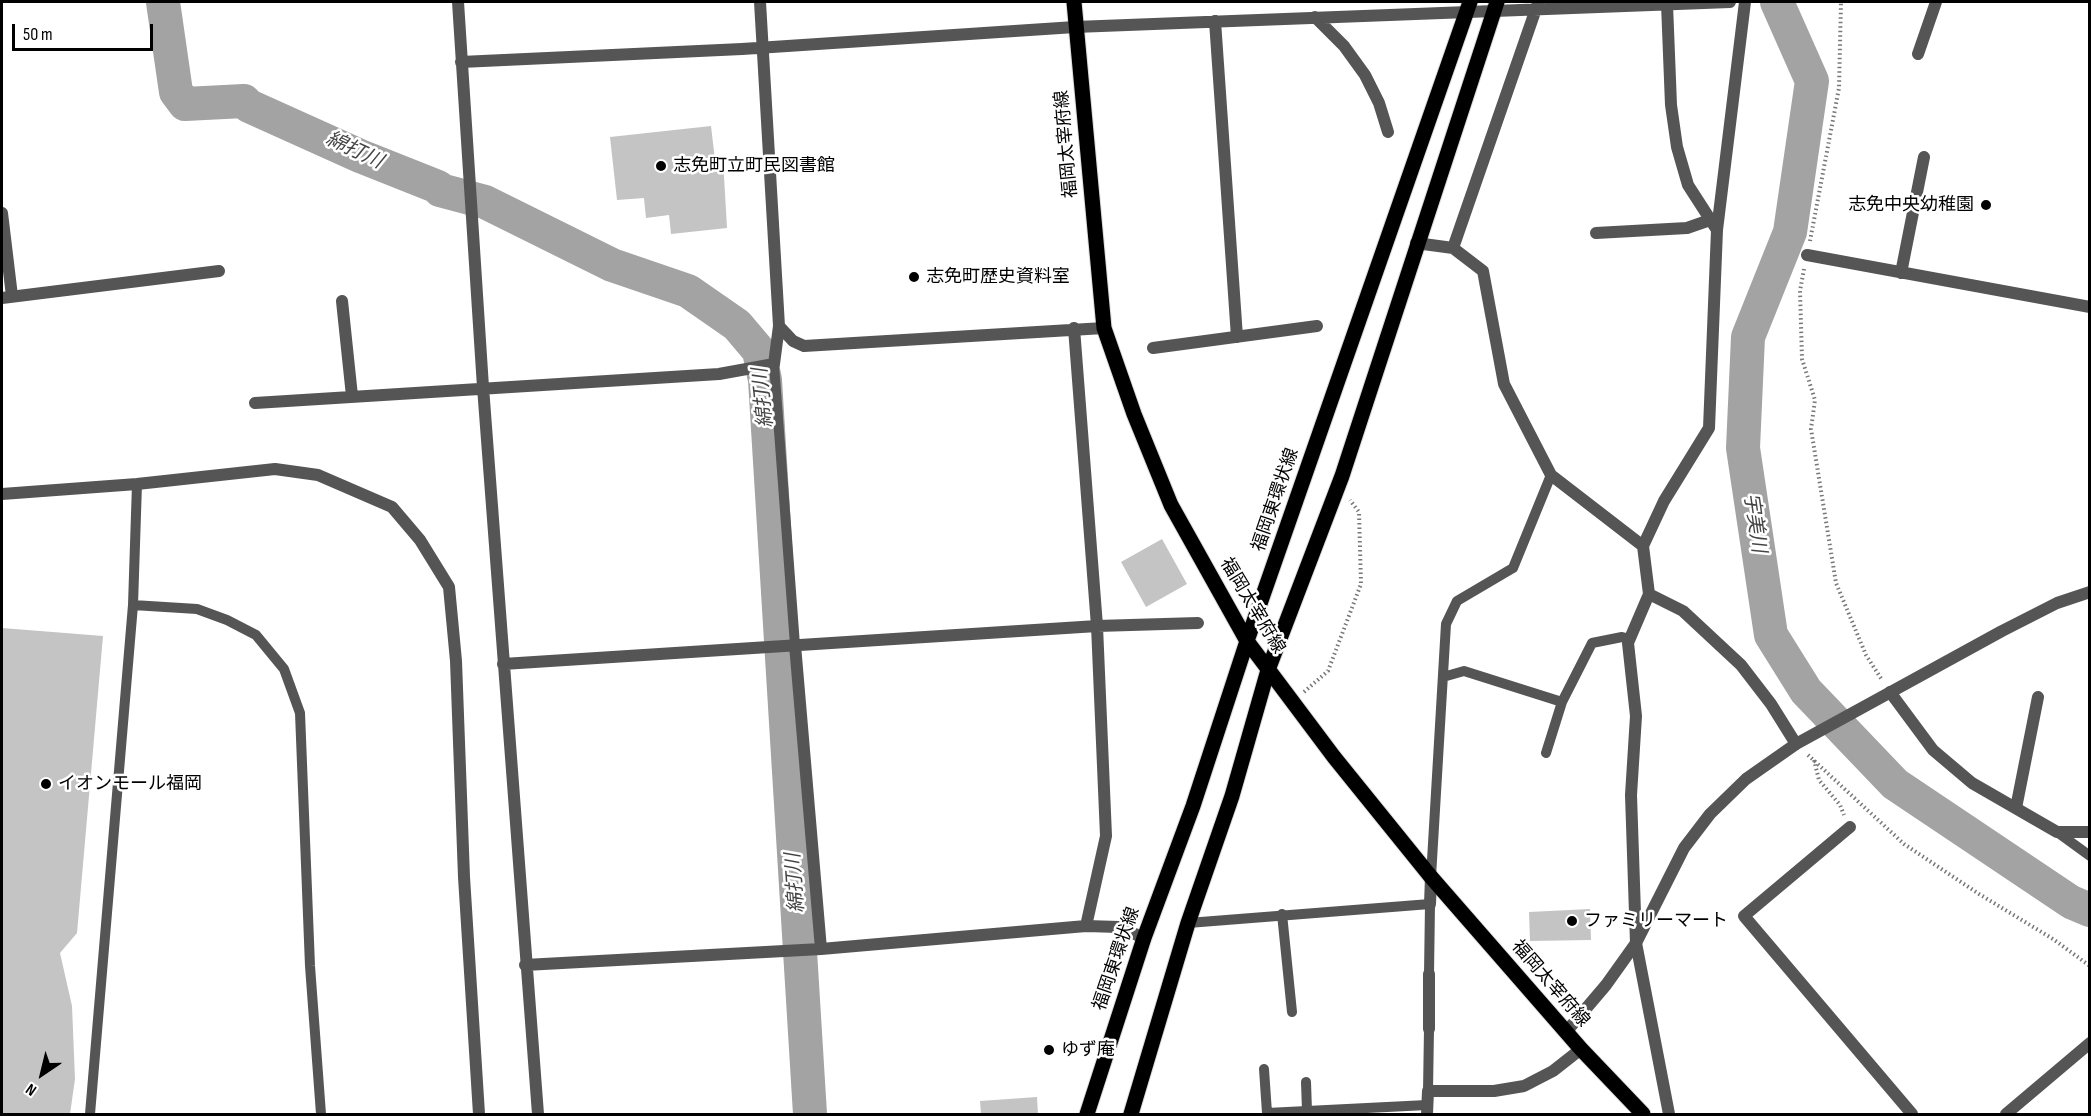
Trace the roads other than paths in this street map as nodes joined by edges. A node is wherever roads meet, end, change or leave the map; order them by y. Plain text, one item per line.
1 (458, 2) edge
2 (760, 2) edge
3 (1074, 2) edge
4 (1730, 2) edge
5 (1744, 2) edge
6 (1936, 2) edge
7 (1651, 3) edge
8 (1667, 4) junction
9 (1537, 5) edge
10 (1496, 6) edge
11 (1468, 7) edge
12 (1315, 17) junction
13 (1215, 21) junction
14 (1076, 27) junction
15 (763, 47) junction
16 (1918, 54) dead end
17 (461, 62) junction
18 (1388, 132) dead end
19 (1924, 156) dead end
20 (2, 213) edge
21 (1713, 225) junction
22 (1596, 233) dead end
23 (1416, 243) junction
24 (1453, 248) junction
25 (1807, 255) road end
26 (219, 271) dead end
27 (1900, 273) junction
28 (7, 297) edge
29 (342, 301) dead end
30 (2090, 307) edge
31 (779, 326) junction
32 (1317, 326) dead end
33 (1074, 328) junction
34 (1104, 328) junction
35 (1237, 337) junction
36 (1153, 348) dead end
37 (774, 364) junction
38 (483, 387) junction
39 (352, 396) junction
40 (255, 403) dead end
41 (1551, 475) junction
42 (137, 484) junction
43 (2, 494) edge
44 (1643, 546) junction
45 (2090, 592) edge
46 (1649, 594) junction
47 (133, 605) junction
48 (1198, 623) dead end
49 (1097, 626) junction
50 (1630, 639) junction
51 (1247, 641) junction
52 (795, 645) junction
53 (503, 664) junction
54 (1268, 670) junction
55 (1443, 677) junction
56 (1884, 696) junction
57 (2038, 697) dead end
58 (1562, 702) junction
59 (1800, 742) junction
60 (1546, 753) dead end
61 (2016, 808) junction
62 (1850, 827) road end
63 (2057, 832) junction
64 (2090, 832) edge
65 (2090, 856) edge
66 (1431, 877) junction
67 (1430, 904) junction
68 (1282, 914) junction
69 (1188, 923) junction
70 (1086, 926) junction
71 (1144, 938) junction
72 (1636, 944) junction
73 (820, 949) junction
74 (525, 965) junction
75 (1429, 974) joint
76 (1292, 1012) dead end
77 (1429, 1029) joint
78 (1566, 1032) junction
79 (2090, 1043) edge
80 (1581, 1049) junction
81 (1264, 1069) dead end
82 (1306, 1082) dead end
83 (1428, 1091) junction
84 (1427, 1110) edge
85 (1307, 1111) junction
86 (90, 1114) edge
87 (321, 1114) edge
88 (479, 1114) edge
89 (538, 1114) edge
90 (1087, 1114) edge
91 (1131, 1114) edge
92 (1643, 1114) edge
93 (1669, 1114) edge
94 (1912, 1114) edge
95 (2006, 1114) edge

1 - 17 street
2 - 15 street
3 - 14 main road, 福岡太宰府線
4 - 8 street
5 - 21 street
6 - 16 street
7 - 8 street
7 - 9 street
8 - 21 street
9 - 10 street
9 - 24 street
10 - 11 street
10 - 23 main road
11 - 12 street
11 - 51 main road, 福岡東環状線
12 - 13 street
12 - 18 street
13 - 14 street
13 - 35 street
14 - 15 street
14 - 34 main road, 福岡太宰府線
15 - 17 street
15 - 31 street
17 - 38 street
19 - 27 street
20 - 28 street
21 - 22 street
21 - 44 street
23 - 24 street
23 - 54 main road
24 - 41 street
25 - 27 street
26 - 28 street
27 - 30 street
29 - 39 street
31 - 33 street
31 - 37 street
32 - 35 street
33 - 34 street
33 - 49 street
34 - 51 main road, 福岡太宰府線
35 - 36 street
37 - 38 street
37 - 52 lane
38 - 39 street
38 - 53 street
39 - 40 street
41 - 44 street
41 - 55 lane
42 - 43 street
42 - 47 lane
42 - 88 street
44 - 46 street
45 - 56 street
46 - 50 street
46 - 59 street
47 - 86 lane
47 - 87 lane
48 - 49 street
49 - 52 street
49 - 70 street
50 - 58 lane
50 - 72 street
51 - 54 main road, 福岡太宰府線
51 - 71 main road, 福岡東環状線
52 - 53 street
52 - 73 street
53 - 74 street
54 - 66 main road, 福岡太宰府線
54 - 69 main road
55 - 58 lane
55 - 66 lane
56 - 59 street
56 - 61 street
57 - 61 street
58 - 60 lane
59 - 72 street
61 - 63 street
62 - 94 street
63 - 64 street
63 - 65 lane
66 - 67 street
66 - 78 main road, 福岡太宰府線
67 - 68 lane
67 - 75 lane
68 - 69 lane
68 - 76 lane
69 - 91 main road
70 - 71 street
70 - 73 street
71 - 90 main road, 福岡東環状線
72 - 78 street
72 - 93 street
73 - 74 street
74 - 89 street
75 - 77 street
77 - 83 lane
78 - 80 main road, 福岡太宰府線
79 - 95 street
80 - 83 street
80 - 92 main road, 福岡太宰府線
81 - 85 lane
82 - 85 lane
83 - 84 street
84 - 85 lane

